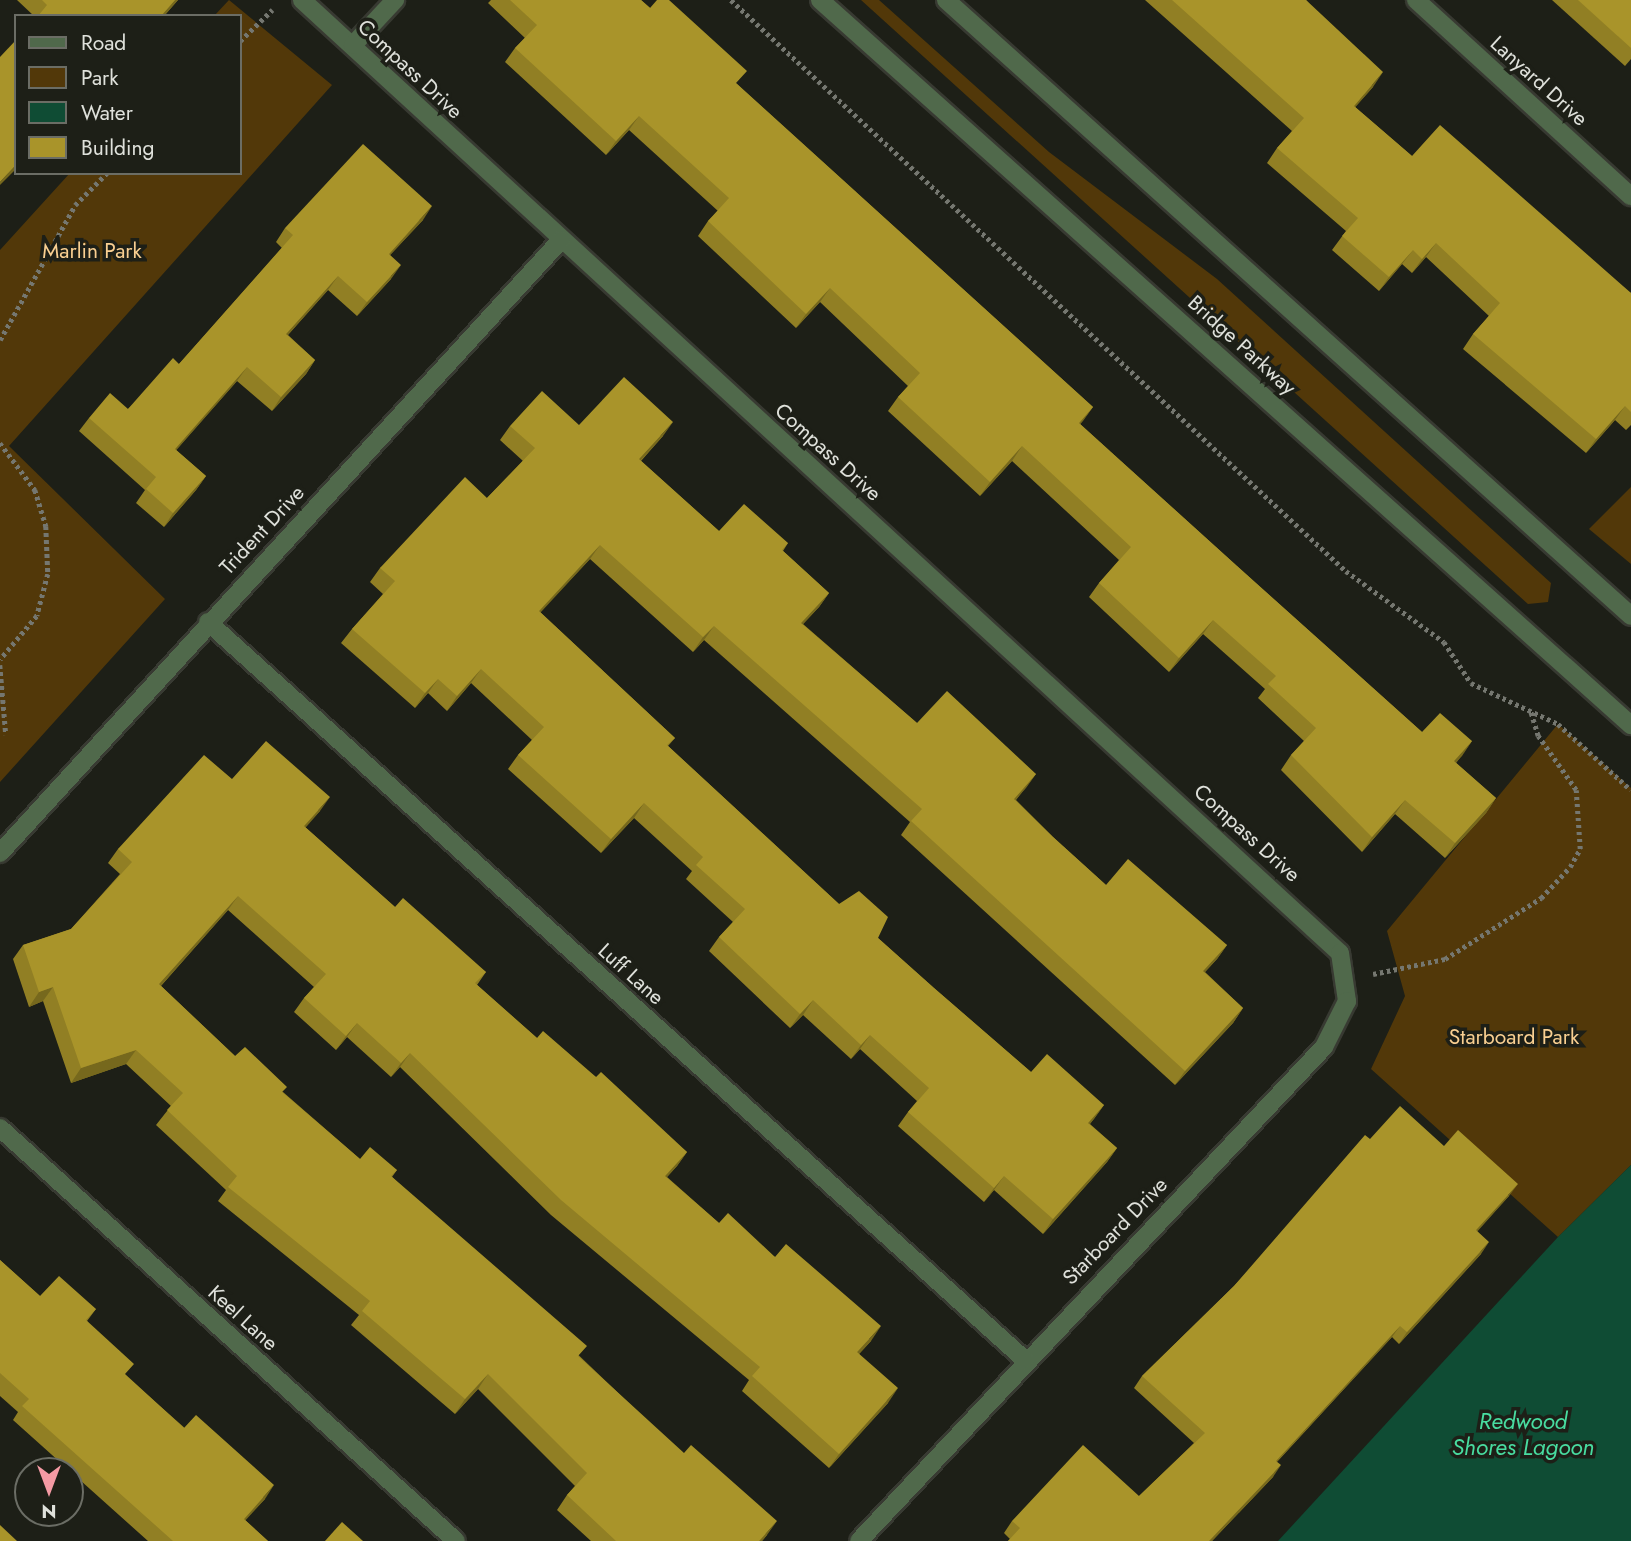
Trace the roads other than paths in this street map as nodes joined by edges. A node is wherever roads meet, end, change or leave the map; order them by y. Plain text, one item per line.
1 (302, 0) edge
2 (395, 0) edge
3 (820, 0) edge
4 (946, 0) edge
5 (1416, 0) edge
6 (353, 45) junction
7 (1631, 196) edge
8 (561, 240) junction
9 (1631, 616) edge
10 (208, 622) junction
11 (1631, 725) edge
12 (0, 853) edge
13 (1325, 935) joint
14 (0, 1128) edge
15 (1024, 1359) junction
16 (456, 1541) edge
17 (859, 1541) edge

1 - 6 street, Compass Drive
2 - 6 street
3 - 11 street, Bridge Parkway
4 - 9 street
5 - 7 street, Lanyard Drive
6 - 8 street, Compass Drive
8 - 10 street, Trident Drive
8 - 13 street, Compass Drive
10 - 12 street, Trident Drive
10 - 15 street, Luff Lane
13 - 15 street, Starboard Drive
14 - 16 street, Keel Lane
15 - 17 street, Starboard Drive

